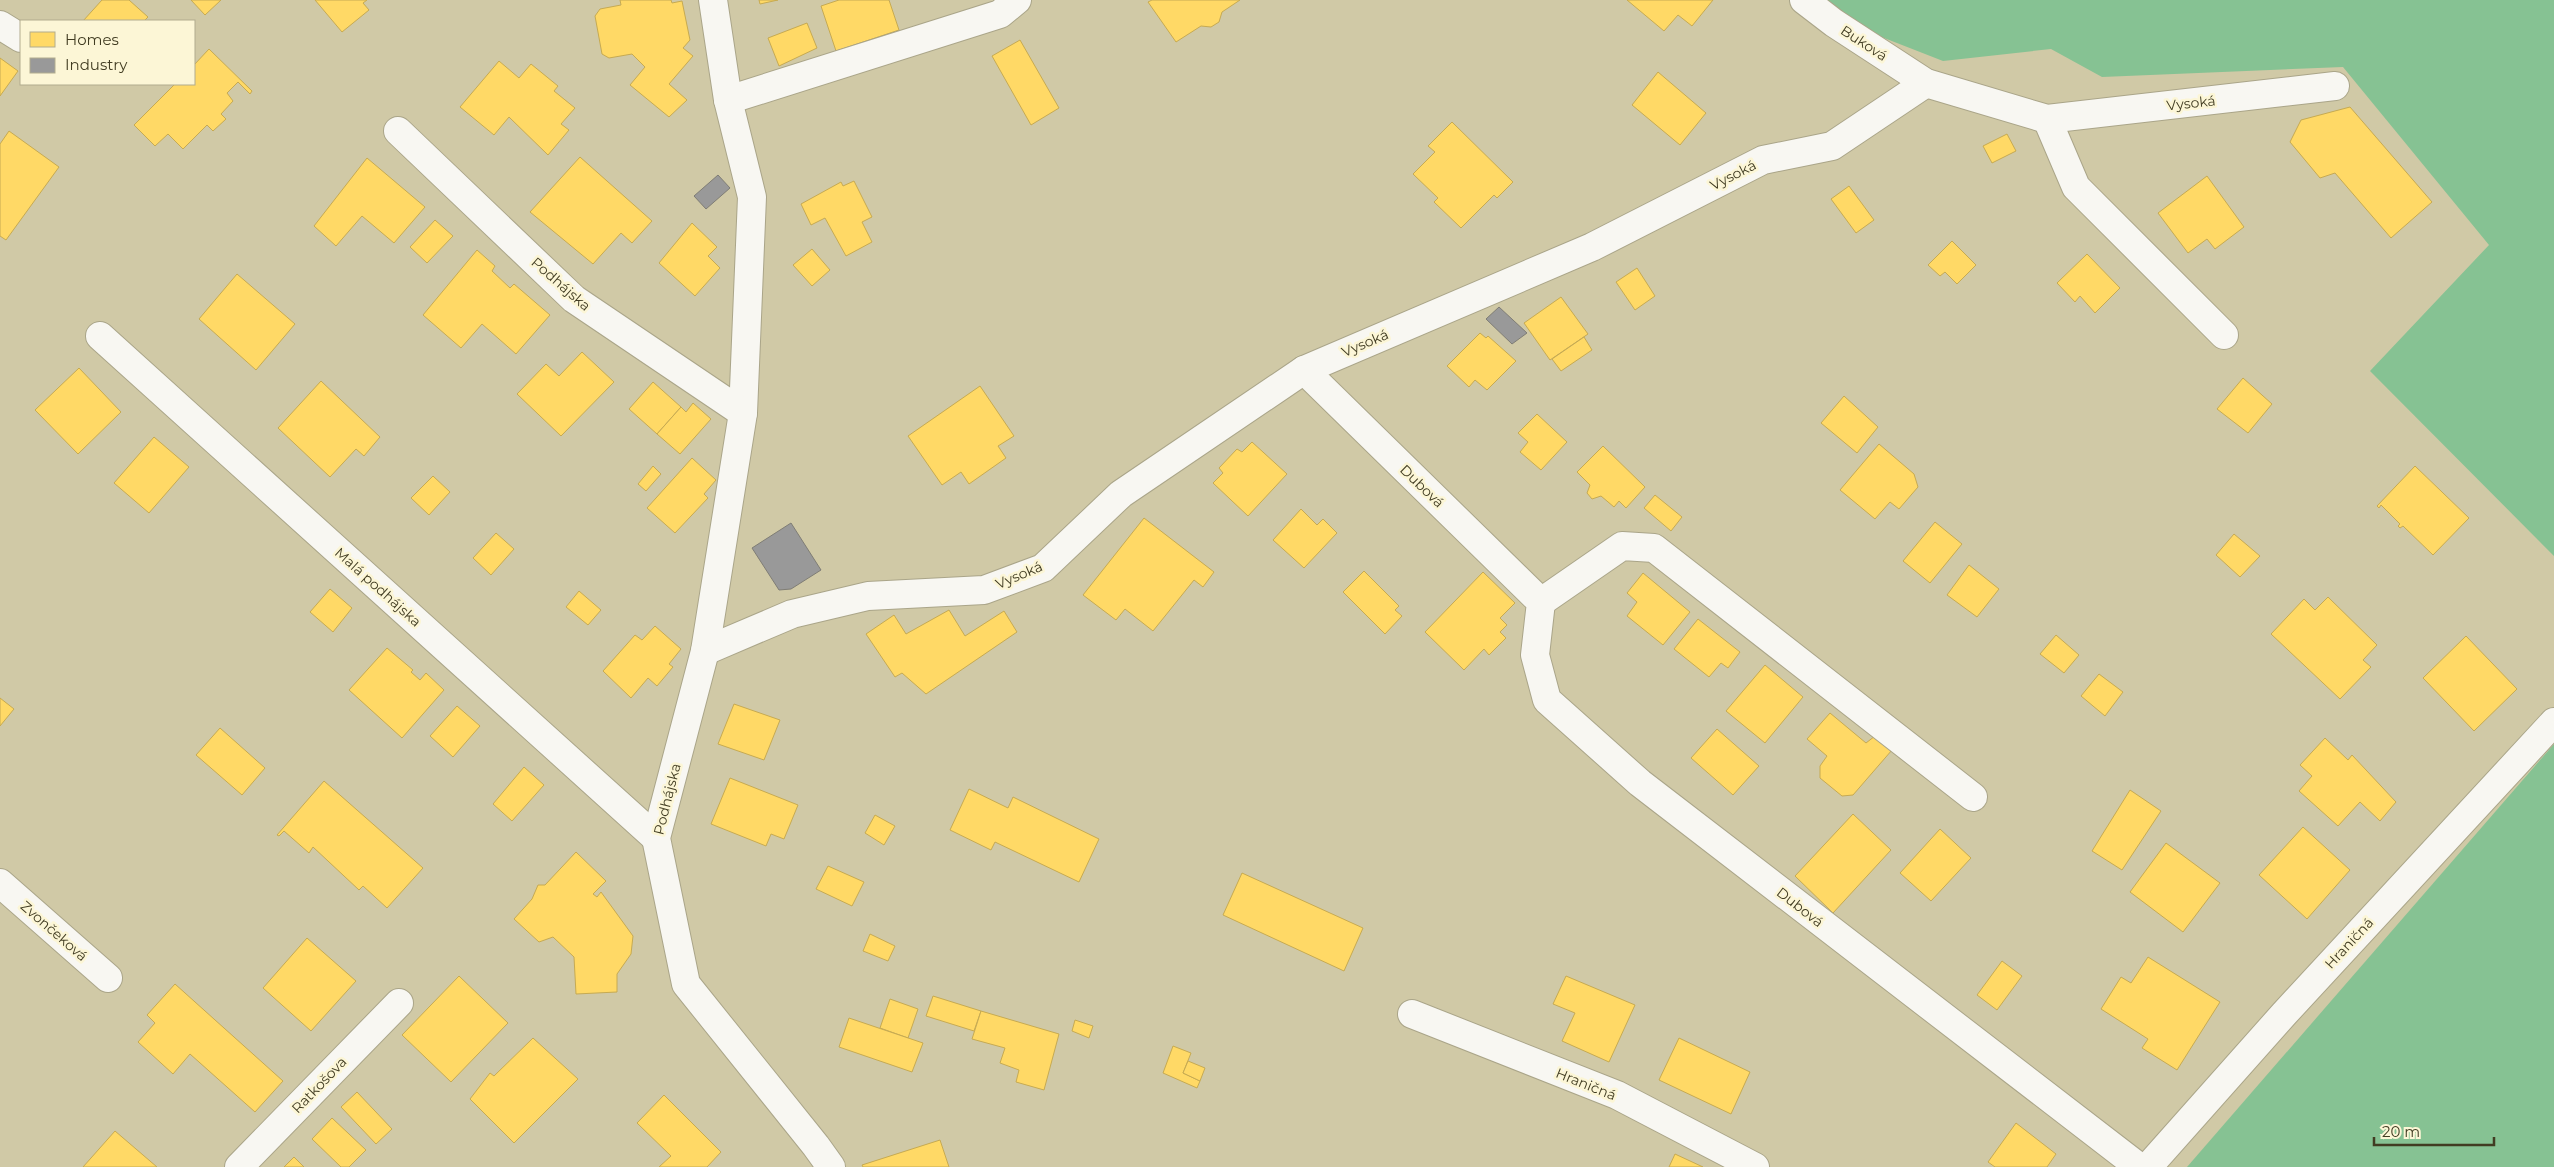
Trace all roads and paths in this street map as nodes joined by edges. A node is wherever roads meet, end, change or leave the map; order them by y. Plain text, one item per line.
1 (713, 0) edge
2 (1017, 0) edge
3 (1804, 0) edge
4 (0, 25) edge
5 (20, 37) edge
6 (1926, 83) junction
7 (2335, 86) dead end
8 (728, 100) junction
9 (2047, 119) junction
10 (398, 131) dead end
11 (2224, 335) dead end
12 (100, 336) dead end
13 (1304, 370) junction
14 (743, 413) junction
15 (1541, 602) junction
16 (704, 652) junction
17 (2554, 722) edge
18 (1973, 796) dead end
19 (656, 838) junction
20 (0, 883) edge
21 (108, 978) dead end
22 (400, 1003) dead end
23 (1412, 1014) dead end
24 (239, 1167) edge
25 (831, 1167) edge
26 (1755, 1167) edge
27 (2139, 1167) edge
28 (2148, 1167) edge

1 - 8 street, Podhájska
2 - 8 street
3 - 6 street, Buková
4 - 5 street
6 - 9 street, Vysoká
6 - 13 street, Vysoká
7 - 9 street, Vysoká
8 - 14 street, Podhájska
9 - 11 street
10 - 14 street, Podhájska
12 - 19 street, Malá podhájska
13 - 15 street, Dubová
13 - 16 street, Vysoká
14 - 16 street, Podhájska
15 - 18 street
15 - 27 street, Dubová
16 - 19 street, Podhájska
17 - 28 street, Hraničná
19 - 25 street, Podhájska
20 - 21 street, Zvončeková
22 - 24 street, Ratkošova
23 - 26 street, Hraničná

